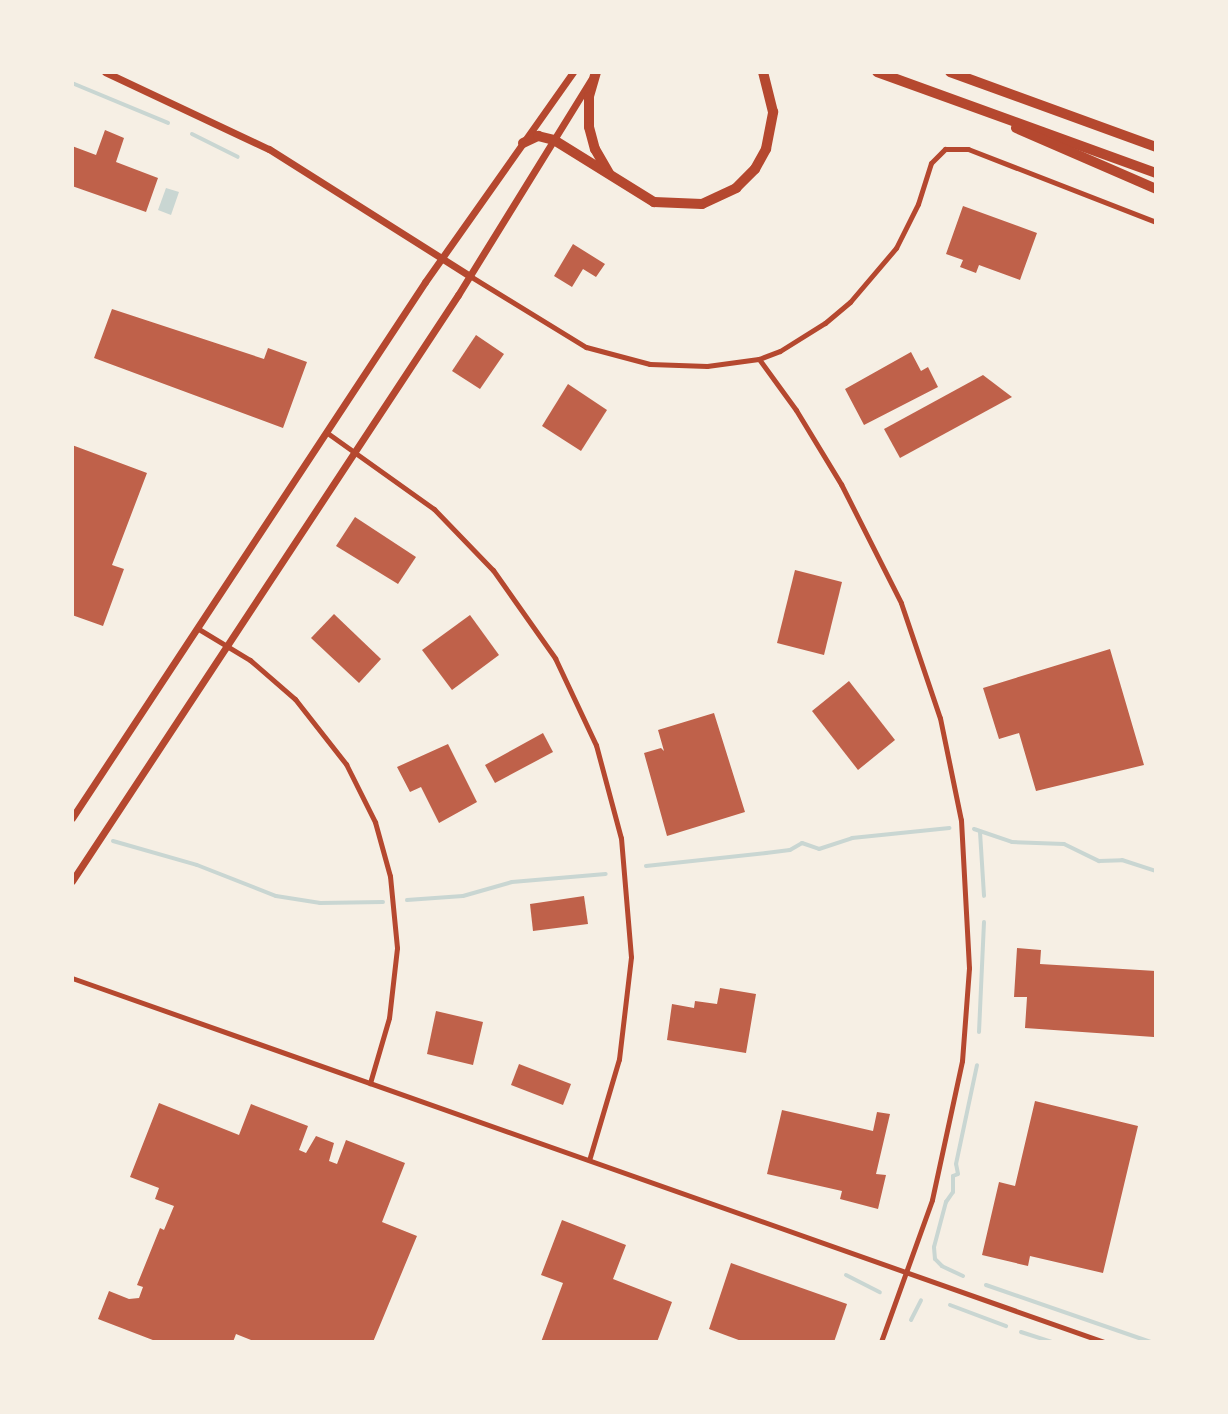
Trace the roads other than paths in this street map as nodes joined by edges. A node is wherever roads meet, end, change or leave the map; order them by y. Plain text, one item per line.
1 (105, 72) edge
2 (573, 72) edge
3 (596, 72) edge
4 (764, 72) edge
5 (877, 72) edge
6 (950, 72) edge
7 (934, 92) junction
8 (554, 140) junction
9 (523, 143) junction
10 (1156, 147) edge
11 (1156, 173) edge
12 (615, 180) junction
13 (1156, 189) edge
14 (1156, 222) edge
15 (442, 257) junction
16 (470, 276) junction
17 (759, 359) junction
18 (326, 432) junction
19 (356, 451) junction
20 (197, 628) junction
21 (227, 645) junction
22 (72, 818) edge
23 (72, 881) edge
24 (72, 978) edge
25 (369, 1083) junction
26 (589, 1160) junction
27 (908, 1273) junction
28 (881, 1342) edge
29 (1104, 1342) edge

1 - 15 street
2 - 9 street
3 - 8 street
3 - 12 highway
4 - 12 highway
5 - 7 highway
6 - 10 highway
7 - 11 highway
7 - 13 highway
8 - 9 highway
8 - 12 highway
8 - 16 street
9 - 15 street
14 - 17 street
15 - 16 street
15 - 18 street
16 - 17 street
16 - 19 street
17 - 27 street
18 - 19 street
18 - 20 street
19 - 21 street
19 - 26 street
20 - 21 street
20 - 22 street
21 - 23 street
21 - 25 street
24 - 25 street
25 - 26 street
26 - 27 street
27 - 28 street
27 - 29 street

